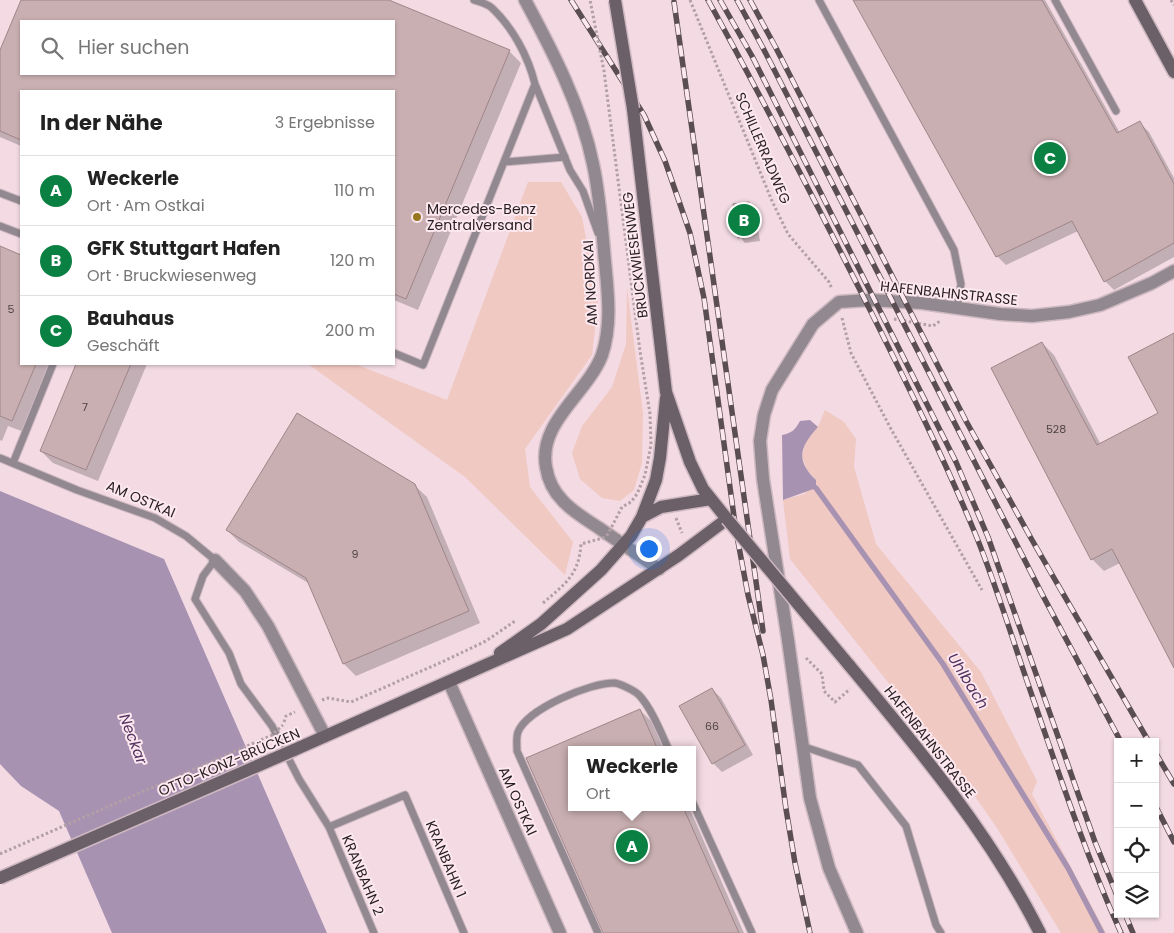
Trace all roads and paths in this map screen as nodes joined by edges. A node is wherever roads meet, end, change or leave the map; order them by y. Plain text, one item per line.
1 (474, 0) edge
2 (525, 0) edge
3 (590, 0) edge
4 (615, 0) edge
5 (690, 0) edge
6 (819, 0) edge
7 (1056, 0) edge
8 (1135, 0) edge
9 (1171, 0) edge
10 (1174, 4) edge
11 (1174, 72) edge
12 (535, 84) junction
13 (1116, 111) dead end
14 (565, 157) junction
15 (504, 162) junction
16 (0, 193) edge
17 (20, 201) edge
18 (0, 226) edge
19 (20, 234) edge
20 (604, 248) junction
21 (1174, 271) edge
22 (835, 294) dead end
23 (957, 308) junction
24 (844, 330) dead end
25 (395, 353) edge
26 (54, 365) edge
27 (666, 392) junction
28 (0, 458) edge
29 (13, 463) junction
30 (711, 499) junction
31 (642, 516) junction
32 (727, 519) junction
33 (608, 534) junction
34 (624, 545) junction
35 (214, 560) junction
36 (658, 569) junction
37 (982, 590) dead end
38 (534, 608) dead end
39 (518, 619) dead end
40 (788, 640) junction
41 (469, 673) junction
42 (862, 680) junction
43 (449, 682) junction
44 (309, 706) junction
45 (325, 736) junction
46 (667, 746) edge
47 (802, 746) junction
48 (696, 810) edge
49 (329, 827) junction
50 (0, 854) edge
51 (0, 878) edge
52 (374, 933) edge
53 (464, 933) edge
54 (560, 933) edge
55 (598, 933) edge
56 (752, 933) edge
57 (857, 933) edge
58 (941, 933) edge
59 (1040, 933) edge

1 - 12 lane
2 - 20 street, AM NORDKAI
3 - 33 path, bridge
4 - 27 main road, BRUCKWIESENWEG, bridge
5 - 22 path, SCHILLERRADWEG
6 - 23 lane
7 - 13 lane
8 - 11 main road
9 - 10 path
12 - 14 lane
12 - 15 lane
14 - 15 lane
14 - 20 lane
15 - 25 lane
16 - 17 lane
18 - 19 lane
20 - 33 street, AM NORDKAI
21 - 23 street, HAFENBAHNSTRASSE
23 - 40 street, HAFENBAHNSTRASSE
24 - 37 path
26 - 29 lane
27 - 30 main road, BRUCKWIESENWEG
27 - 31 main road, OTTO-KONZ-BRÜCKEN
28 - 29 lane, AM OSTKAI
29 - 35 lane, AM OSTKAI
30 - 31 main road
30 - 32 main road, HAFENBAHNSTRASSE
31 - 34 main road, OTTO-KONZ-BRÜCKEN
32 - 36 main road, OTTO-KONZ-BRÜCKEN
32 - 42 main road, HAFENBAHNSTRASSE, bridge
33 - 34 street, AM NORDKAI
33 - 38 path, bridge
34 - 36 street, AM NORDKAI
34 - 41 main road, OTTO-KONZ-BRÜCKEN
35 - 44 street, AM OSTKAI
35 - 49 lane, KRANBAHN 2
36 - 41 main road, OTTO-KONZ-BRÜCKEN
39 - 44 path
40 - 42 path
40 - 47 street, HAFENBAHNSTRASSE
41 - 43 main road, OTTO-KONZ-BRÜCKEN
42 - 59 main road, HAFENBAHNSTRASSE
43 - 45 main road, OTTO-KONZ-BRÜCKEN
43 - 54 street, AM OSTKAI
44 - 45 street, AM OSTKAI
44 - 50 path, bridge
45 - 51 main road, OTTO-KONZ-BRÜCKEN, bridge
46 - 55 lane
47 - 57 street, HAFENBAHNSTRASSE
47 - 58 lane
48 - 56 lane
49 - 52 lane, KRANBAHN 2
49 - 53 lane, KRANBAHN 1

